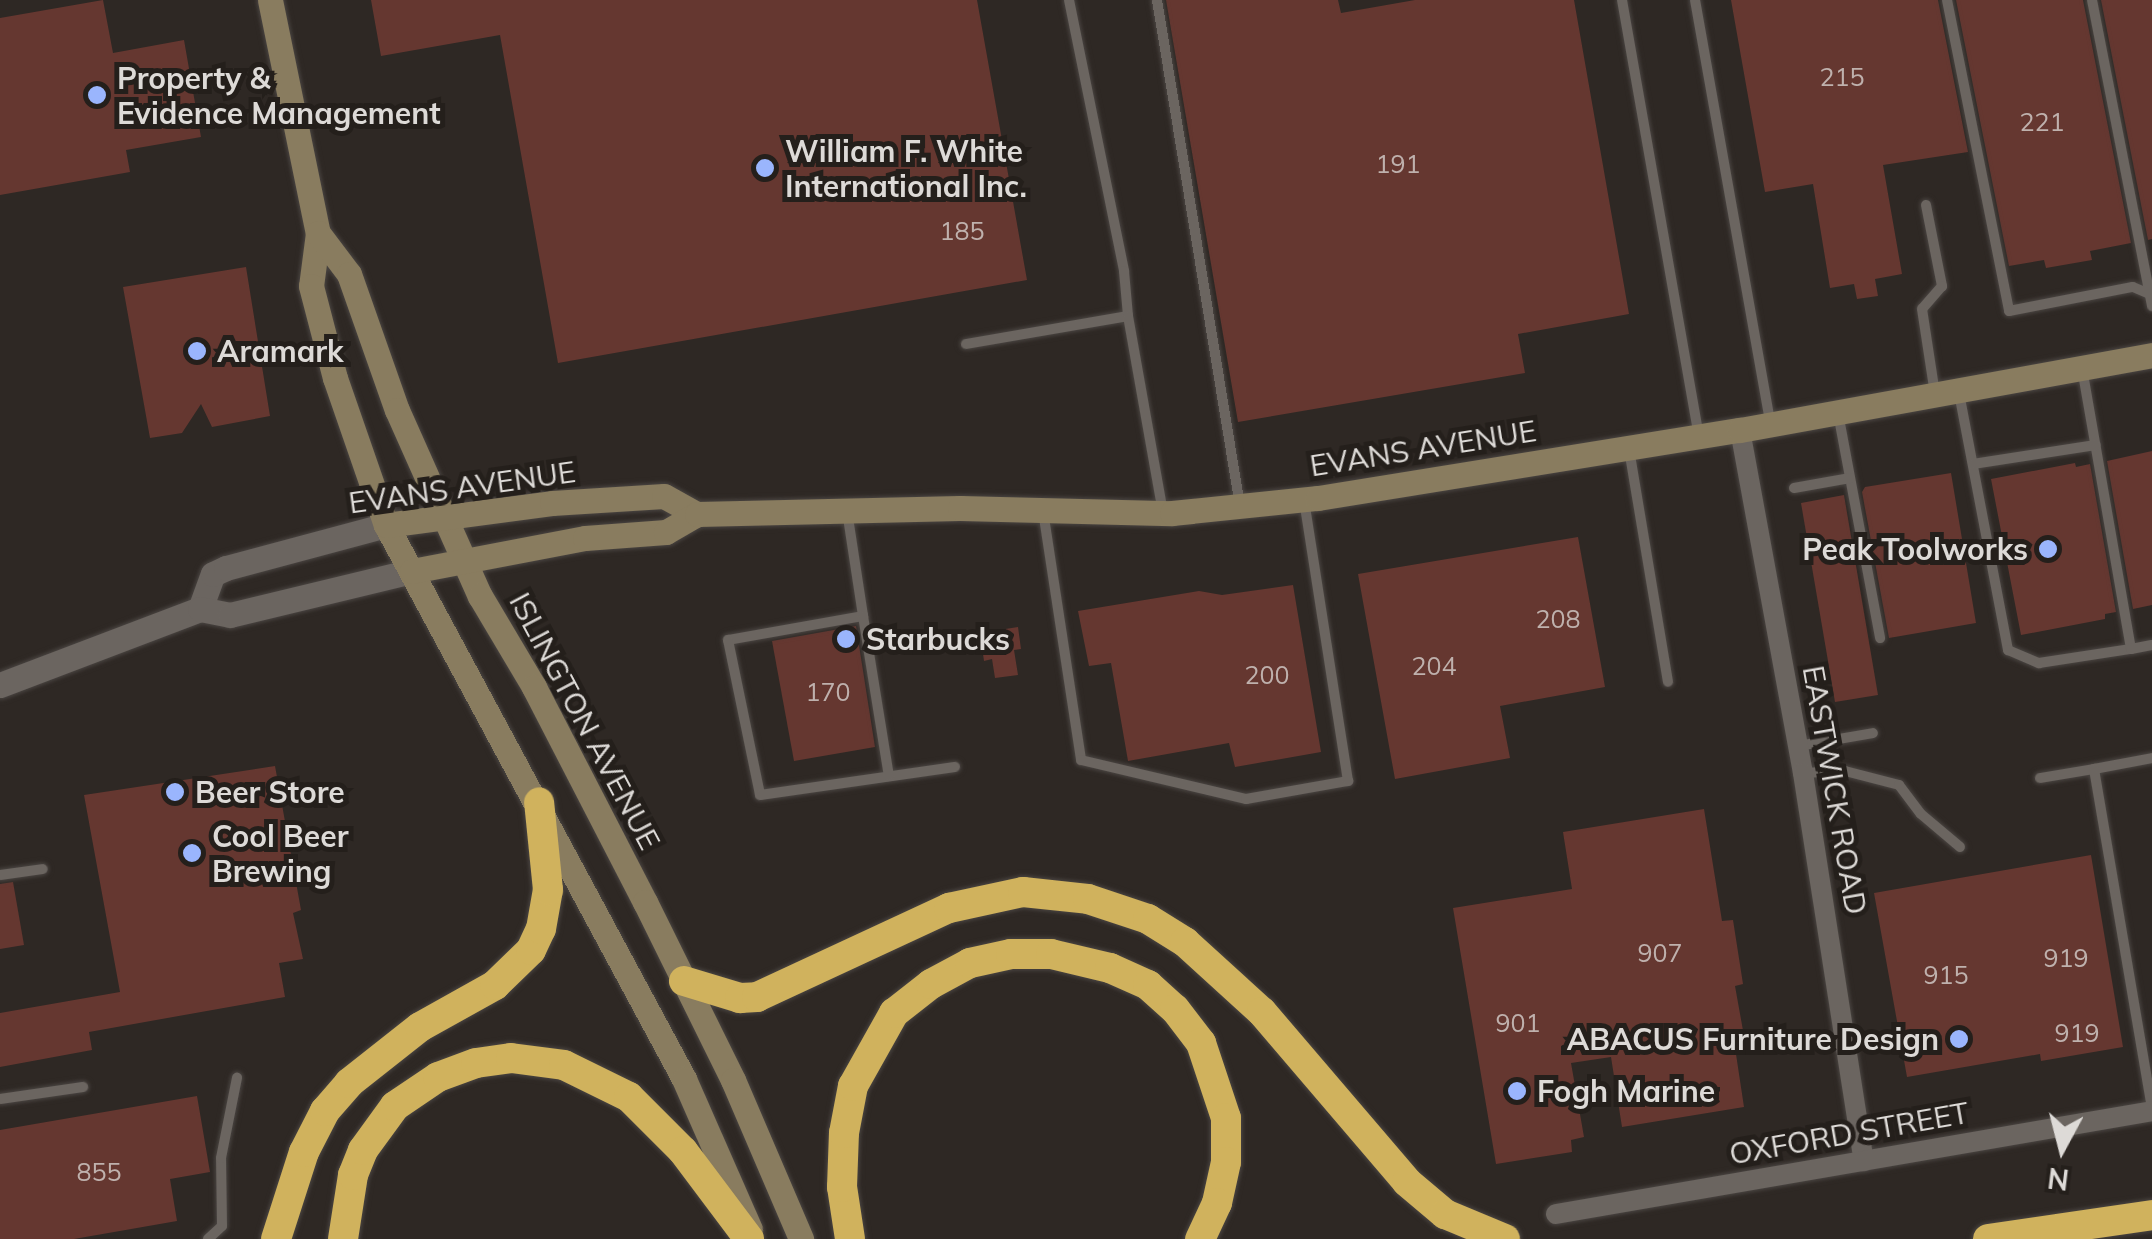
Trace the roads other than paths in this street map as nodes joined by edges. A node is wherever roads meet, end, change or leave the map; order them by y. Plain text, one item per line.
1 (270, 0) edge
2 (1069, 0) edge
3 (1156, 0) edge
4 (1622, 0) edge
5 (1695, 0) edge
6 (1947, 0) edge
7 (2092, 0) edge
8 (1926, 205) dead end
9 (318, 233) junction
10 (2151, 299) edge
11 (1128, 316) junction
12 (966, 344) dead end
13 (2152, 355) edge
14 (2082, 368) junction
15 (1947, 393) junction
16 (1838, 412) junction
17 (1770, 424) junction
18 (1740, 430) junction
19 (1700, 436) junction
20 (2096, 445) junction
21 (1629, 448) junction
22 (1973, 464) junction
23 (1850, 478) junction
24 (1794, 488) dead end
25 (1304, 500) junction
26 (1240, 506) junction
27 (847, 510) junction
28 (1043, 510) junction
29 (1163, 513) junction
30 (697, 514) junction
31 (443, 516) junction
32 (386, 524) junction
33 (464, 560) junction
34 (412, 571) junction
35 (200, 609) junction
36 (863, 616) junction
37 (1880, 638) dead end
38 (2152, 645) edge
39 (2131, 649) junction
40 (1668, 682) dead end
41 (0, 686) edge
42 (1874, 734) dead end
43 (1798, 746) junction
44 (2152, 758) edge
45 (955, 768) dead end
46 (2094, 769) junction
47 (1803, 773) junction
48 (889, 776) junction
49 (2040, 778) dead end
50 (539, 802) junction
51 (1960, 847) dead end
52 (44, 869) dead end
53 (0, 876) edge
54 (684, 981) junction
55 (237, 1078) dead end
56 (83, 1087) dead end
57 (0, 1099) edge
58 (2152, 1109) edge
59 (1864, 1161) junction
60 (1556, 1214) dead end
61 (2152, 1216) edge
62 (208, 1239) edge
63 (276, 1239) edge
64 (343, 1239) edge
65 (752, 1239) edge
66 (801, 1239) edge
67 (850, 1239) edge
68 (1200, 1239) edge
69 (1505, 1239) edge
70 (1988, 1239) edge

1 - 9 main road, ISLINGTON AVENUE
2 - 11 lane
3 - 26 lane
4 - 19 lane
5 - 17 lane
6 - 10 lane
7 - 10 lane
8 - 15 lane
9 - 31 main road, ISLINGTON AVENUE
9 - 32 main road, ISLINGTON AVENUE
11 - 12 lane
11 - 29 lane
13 - 14 main road, EVANS AVENUE
14 - 15 main road, EVANS AVENUE
14 - 20 lane
15 - 16 main road, EVANS AVENUE
15 - 22 lane
16 - 17 main road, EVANS AVENUE
16 - 23 lane
17 - 18 main road, EVANS AVENUE
18 - 19 main road, EVANS AVENUE
18 - 43 street, EASTWICK ROAD
19 - 21 main road, EVANS AVENUE
20 - 22 lane
20 - 39 lane
21 - 25 main road, EVANS AVENUE
21 - 40 lane
22 - 39 lane
23 - 24 lane
23 - 37 lane
25 - 26 main road, EVANS AVENUE
25 - 28 lane
26 - 29 main road, EVANS AVENUE
27 - 28 main road, EVANS AVENUE
27 - 30 main road, EVANS AVENUE
27 - 36 lane
28 - 29 main road, EVANS AVENUE
30 - 31 main road, EVANS AVENUE
30 - 33 main road, EVANS AVENUE
31 - 32 main road, EVANS AVENUE
31 - 33 main road, ISLINGTON AVENUE
32 - 34 main road, ISLINGTON AVENUE
32 - 35 street, EVANS AVENUE
33 - 34 main road, EVANS AVENUE
33 - 54 main road, ISLINGTON AVENUE
34 - 35 street, EVANS AVENUE
34 - 50 main road, ISLINGTON AVENUE
35 - 41 street, EVANS AVENUE
36 - 48 lane
36 - 48 lane
38 - 39 lane
42 - 43 lane
43 - 47 street, EASTWICK ROAD
44 - 46 lane
45 - 48 lane
46 - 49 lane
46 - 58 lane
47 - 51 lane
47 - 59 street, EASTWICK ROAD
50 - 63 highway
50 - 65 main road, ISLINGTON AVENUE
52 - 53 lane
54 - 66 main road, ISLINGTON AVENUE
54 - 69 highway
55 - 62 lane
56 - 57 lane
58 - 59 street, OXFORD STREET
59 - 60 street, OXFORD STREET
61 - 70 highway
64 - 65 highway
67 - 68 highway

